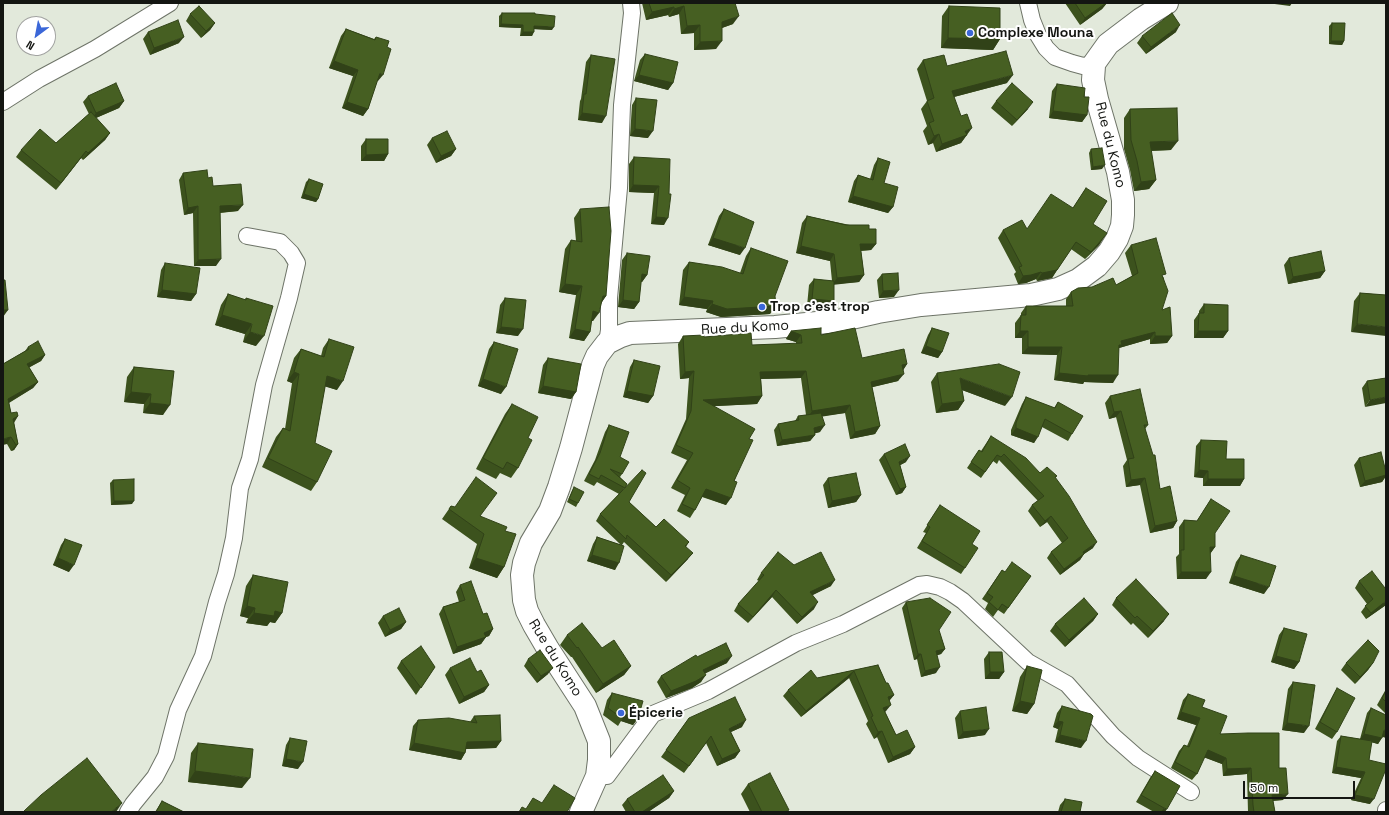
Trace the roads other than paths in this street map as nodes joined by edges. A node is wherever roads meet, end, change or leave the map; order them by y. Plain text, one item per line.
1 (170, 3) edge
2 (631, 3) edge
3 (1028, 3) edge
4 (1167, 3) edge
5 (1093, 65) junction
6 (3, 102) edge
7 (247, 236) dead end
8 (607, 343) junction
9 (597, 776) junction
10 (1191, 792) dead end
11 (128, 812) edge
12 (581, 812) edge

1 - 6 street
2 - 8 street
3 - 5 street
4 - 5 street
5 - 8 street, Rue du Komo
7 - 11 street
8 - 9 street, Rue du Komo
9 - 10 street
9 - 12 street, Rue du Komo

